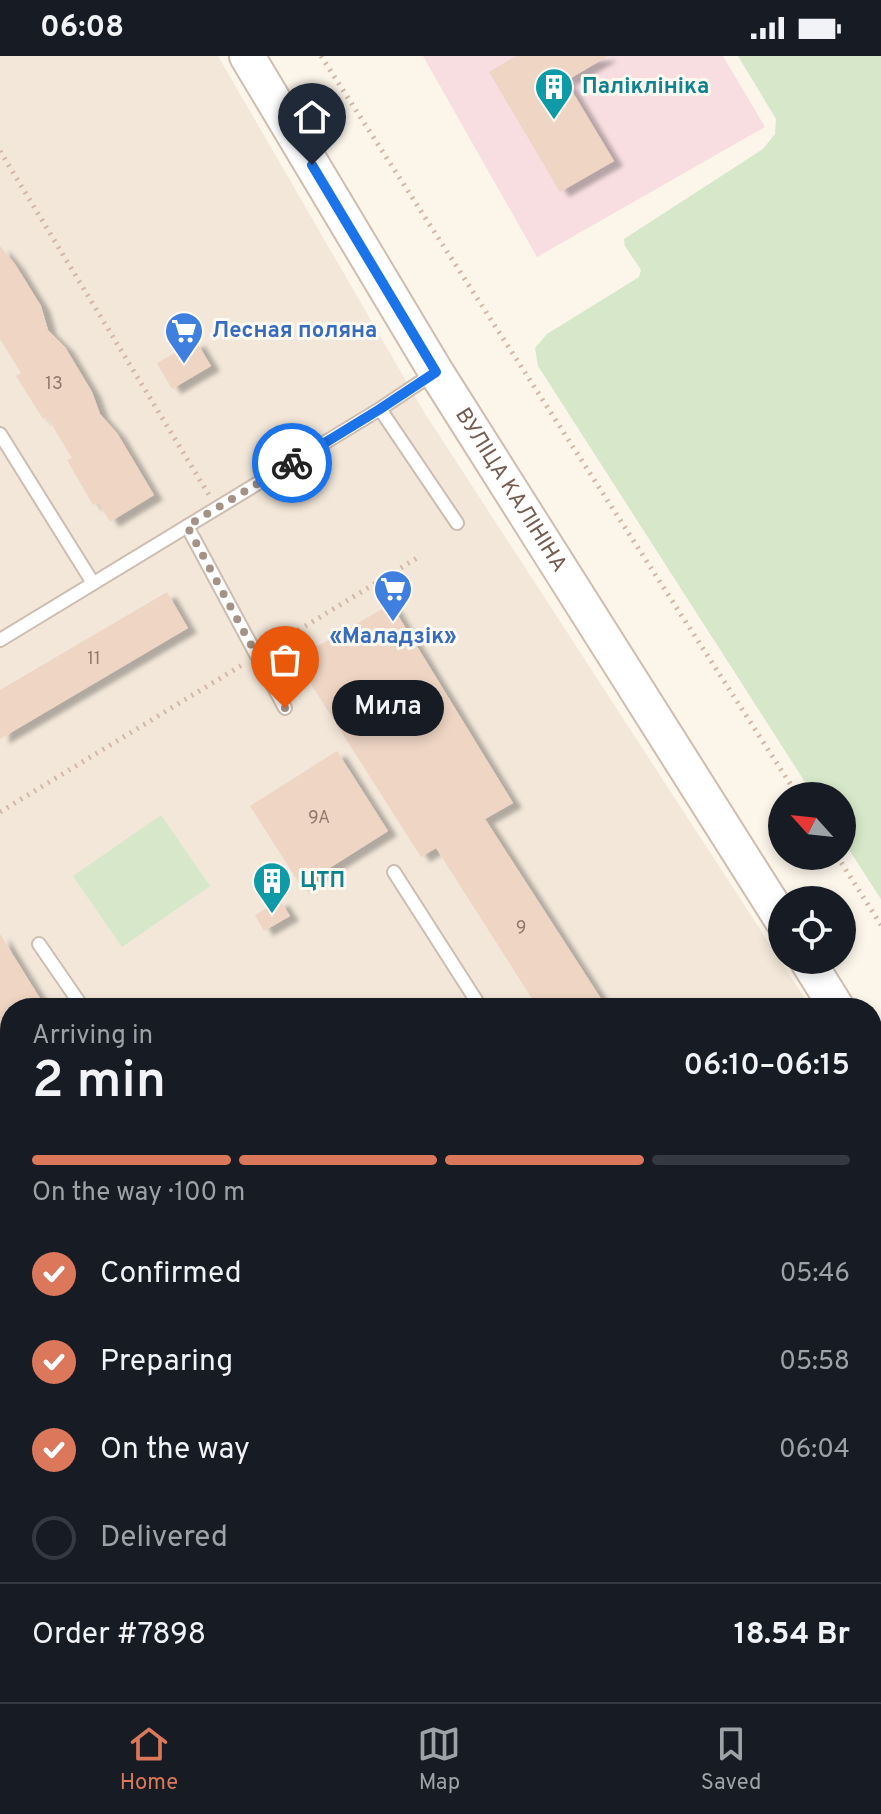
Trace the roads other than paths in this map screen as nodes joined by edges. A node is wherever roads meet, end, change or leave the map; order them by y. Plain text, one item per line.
1 (247, 56) edge
2 (436, 372) junction
3 (380, 409) junction
4 (0, 434) edge
5 (457, 523) dead end
6 (187, 526) junction
7 (93, 583) junction
8 (0, 640) edge
9 (285, 708) dead end
10 (394, 872) dead end
11 (768, 898) edge
12 (39, 944) dead end
13 (816, 974) edge
14 (76, 998) edge
15 (475, 998) edge
16 (831, 998) edge

1 - 2 main road, ВУЛІЦА КАЛІНІНА
2 - 3 lane
2 - 11 main road, ВУЛІЦА КАЛІНІНА
3 - 5 lane
3 - 6 lane
4 - 7 lane
6 - 7 lane
6 - 9 lane
7 - 8 lane
10 - 15 lane
12 - 14 lane
13 - 16 main road

